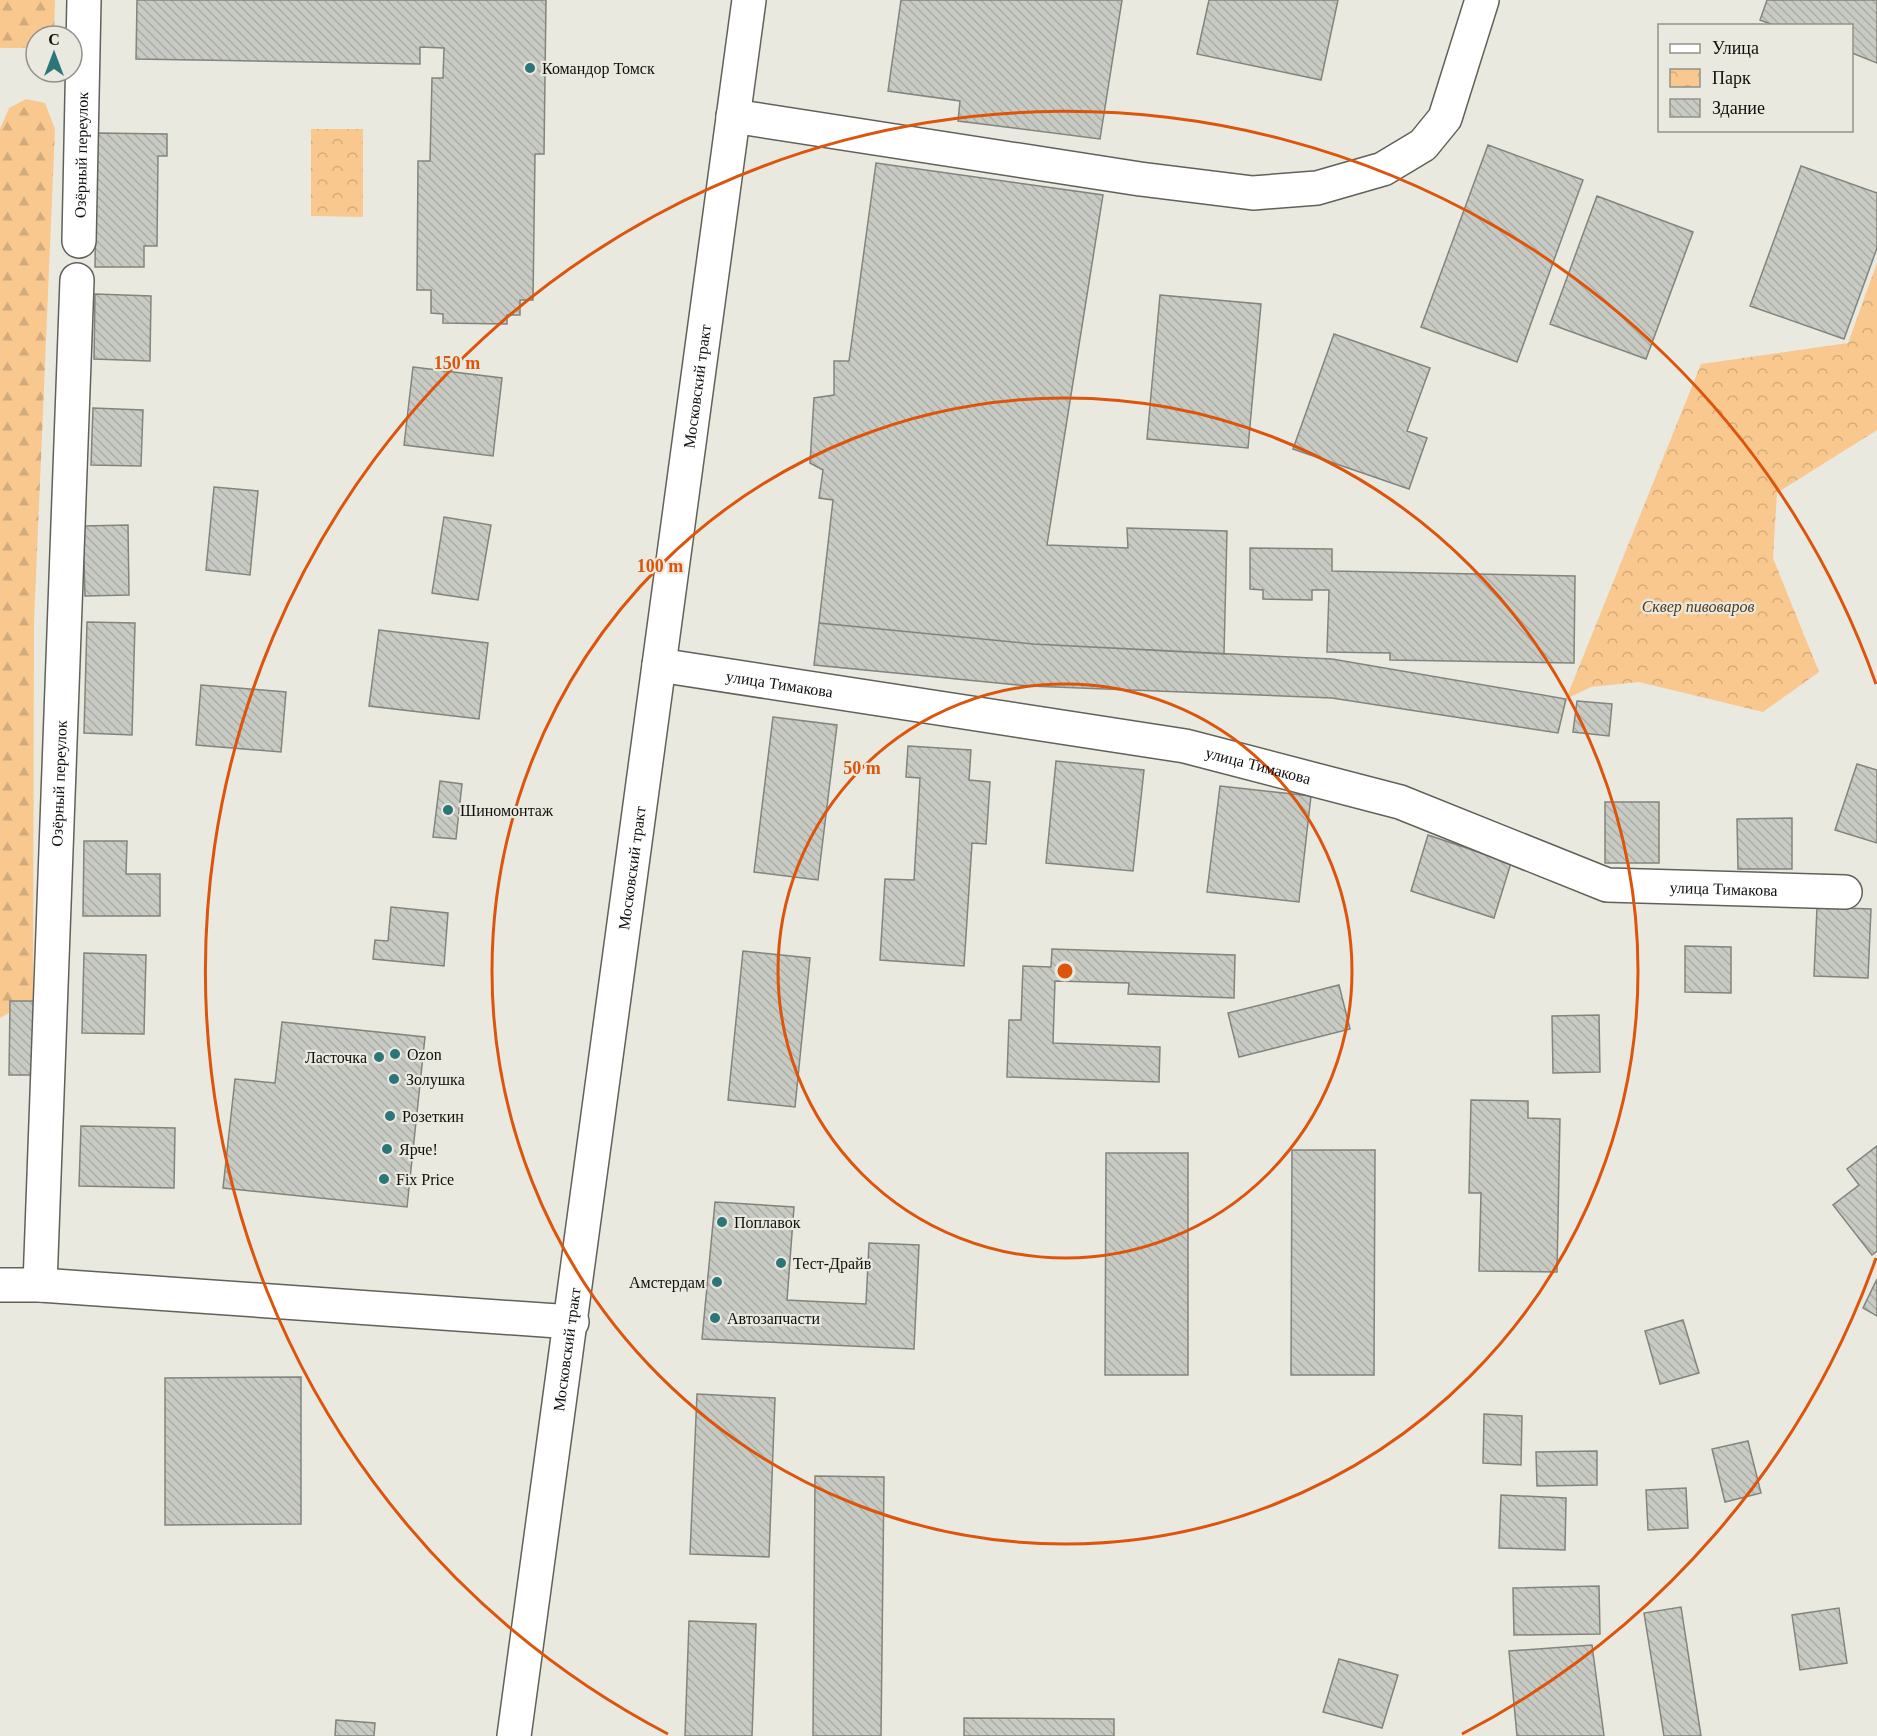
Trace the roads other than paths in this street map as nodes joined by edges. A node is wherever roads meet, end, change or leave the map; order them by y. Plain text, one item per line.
1 (84, 0) edge
2 (749, 0) edge
3 (1482, 0) edge
4 (733, 116) junction
5 (79, 241) dead end
6 (77, 280) dead end
7 (659, 665) junction
8 (1845, 892) dead end
9 (0, 1285) edge
10 (40, 1285) junction
11 (572, 1322) junction
12 (514, 1736) edge

1 - 5 street, Озёрный переулок
2 - 4 street, Московский тракт
3 - 4 street
4 - 7 street, Московский тракт
6 - 10 street, Озёрный переулок
7 - 8 street, улица Тимакова
7 - 11 street, Московский тракт
9 - 10 street
10 - 11 street
11 - 12 street, Московский тракт

